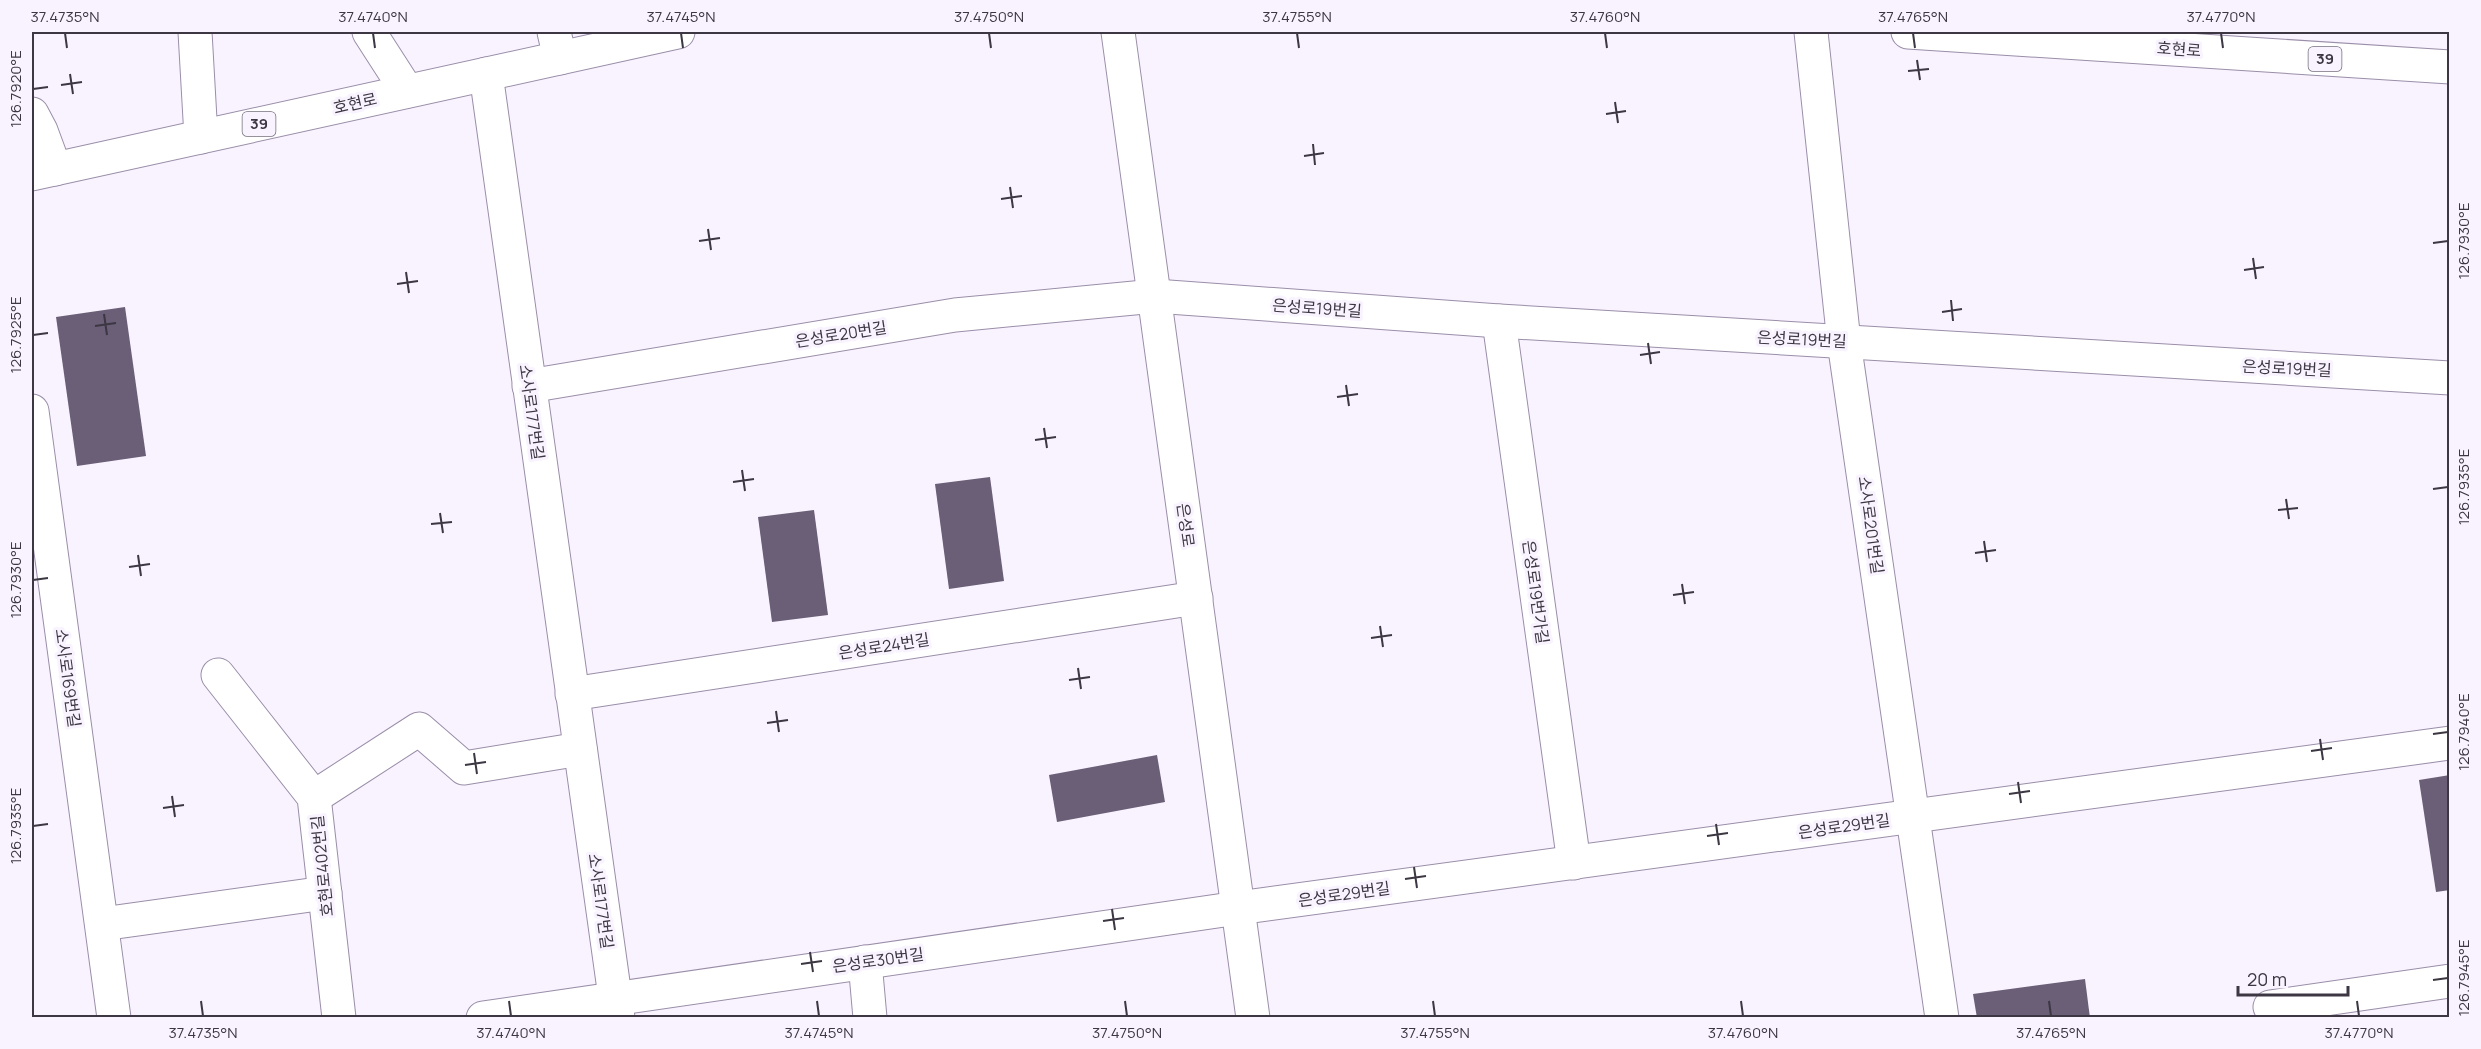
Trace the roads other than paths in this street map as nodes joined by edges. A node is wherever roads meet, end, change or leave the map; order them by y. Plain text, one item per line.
1 (195, 32) edge
2 (369, 32) edge
3 (678, 32) edge
4 (1118, 32) edge
5 (1812, 32) edge
6 (1908, 32) edge
7 (1956, 33) edge
8 (2201, 41) edge
9 (557, 45) edge
10 (2450, 67) edge
11 (486, 74) junction
12 (407, 91) junction
13 (32, 114) edge
14 (201, 137) junction
15 (43, 172) edge
16 (1155, 296) junction
17 (1499, 321) junction
18 (1844, 342) junction
19 (2450, 378) edge
20 (529, 386) junction
21 (32, 425) edge
22 (1196, 598) junction
23 (218, 675) dead end
24 (572, 694) junction
25 (2450, 743) edge
26 (580, 749) junction
27 (314, 797) junction
28 (1914, 816) junction
29 (1574, 863) junction
30 (325, 893) junction
31 (1238, 909) junction
32 (102, 924) junction
33 (865, 962) junction
34 (2450, 981) edge
35 (2270, 1007) dead end
36 (616, 1008) edge
37 (114, 1017) edge
38 (339, 1017) edge
39 (483, 1017) edge
40 (870, 1017) edge
41 (1253, 1017) edge
42 (1942, 1017) edge

1 - 14 street
2 - 12 street
3 - 9 street, 호현로 / 39
4 - 16 street, 은성로
5 - 18 street, 소사로201번길
6 - 7 street, 호현로 / 39
7 - 8 street, 호현로 / 39
8 - 10 street, 호현로 / 39
9 - 11 street, 호현로 / 39
11 - 12 street, 호현로 / 39
11 - 20 street, 소사로177번길
12 - 14 street, 호현로 / 39
13 - 15 street
14 - 15 street, 호현로 / 39
16 - 17 street, 은성로19번길
16 - 20 street, 은성로20번길
16 - 22 street, 은성로
17 - 18 street, 은성로19번길
17 - 29 street, 은성로19번가길
18 - 19 street, 은성로19번길
18 - 28 street, 소사로201번길
20 - 24 street, 소사로177번길
21 - 32 street, 소사로169번길
22 - 24 street, 은성로24번길
22 - 31 street, 은성로
23 - 27 street, 호현로402번길
24 - 26 street, 소사로177번길
25 - 28 street, 은성로29번길
26 - 27 street
26 - 36 street, 소사로177번길
27 - 30 street, 호현로402번길
28 - 29 street, 은성로29번길
28 - 42 street, 소사로201번길
29 - 31 street, 은성로29번길
30 - 32 street
30 - 38 street, 호현로402번길
31 - 33 street, 은성로30번길
31 - 41 street, 은성로
32 - 37 street, 소사로169번길
33 - 36 street, 은성로30번길
33 - 40 street
34 - 35 street
36 - 39 street, 은성로30번길

